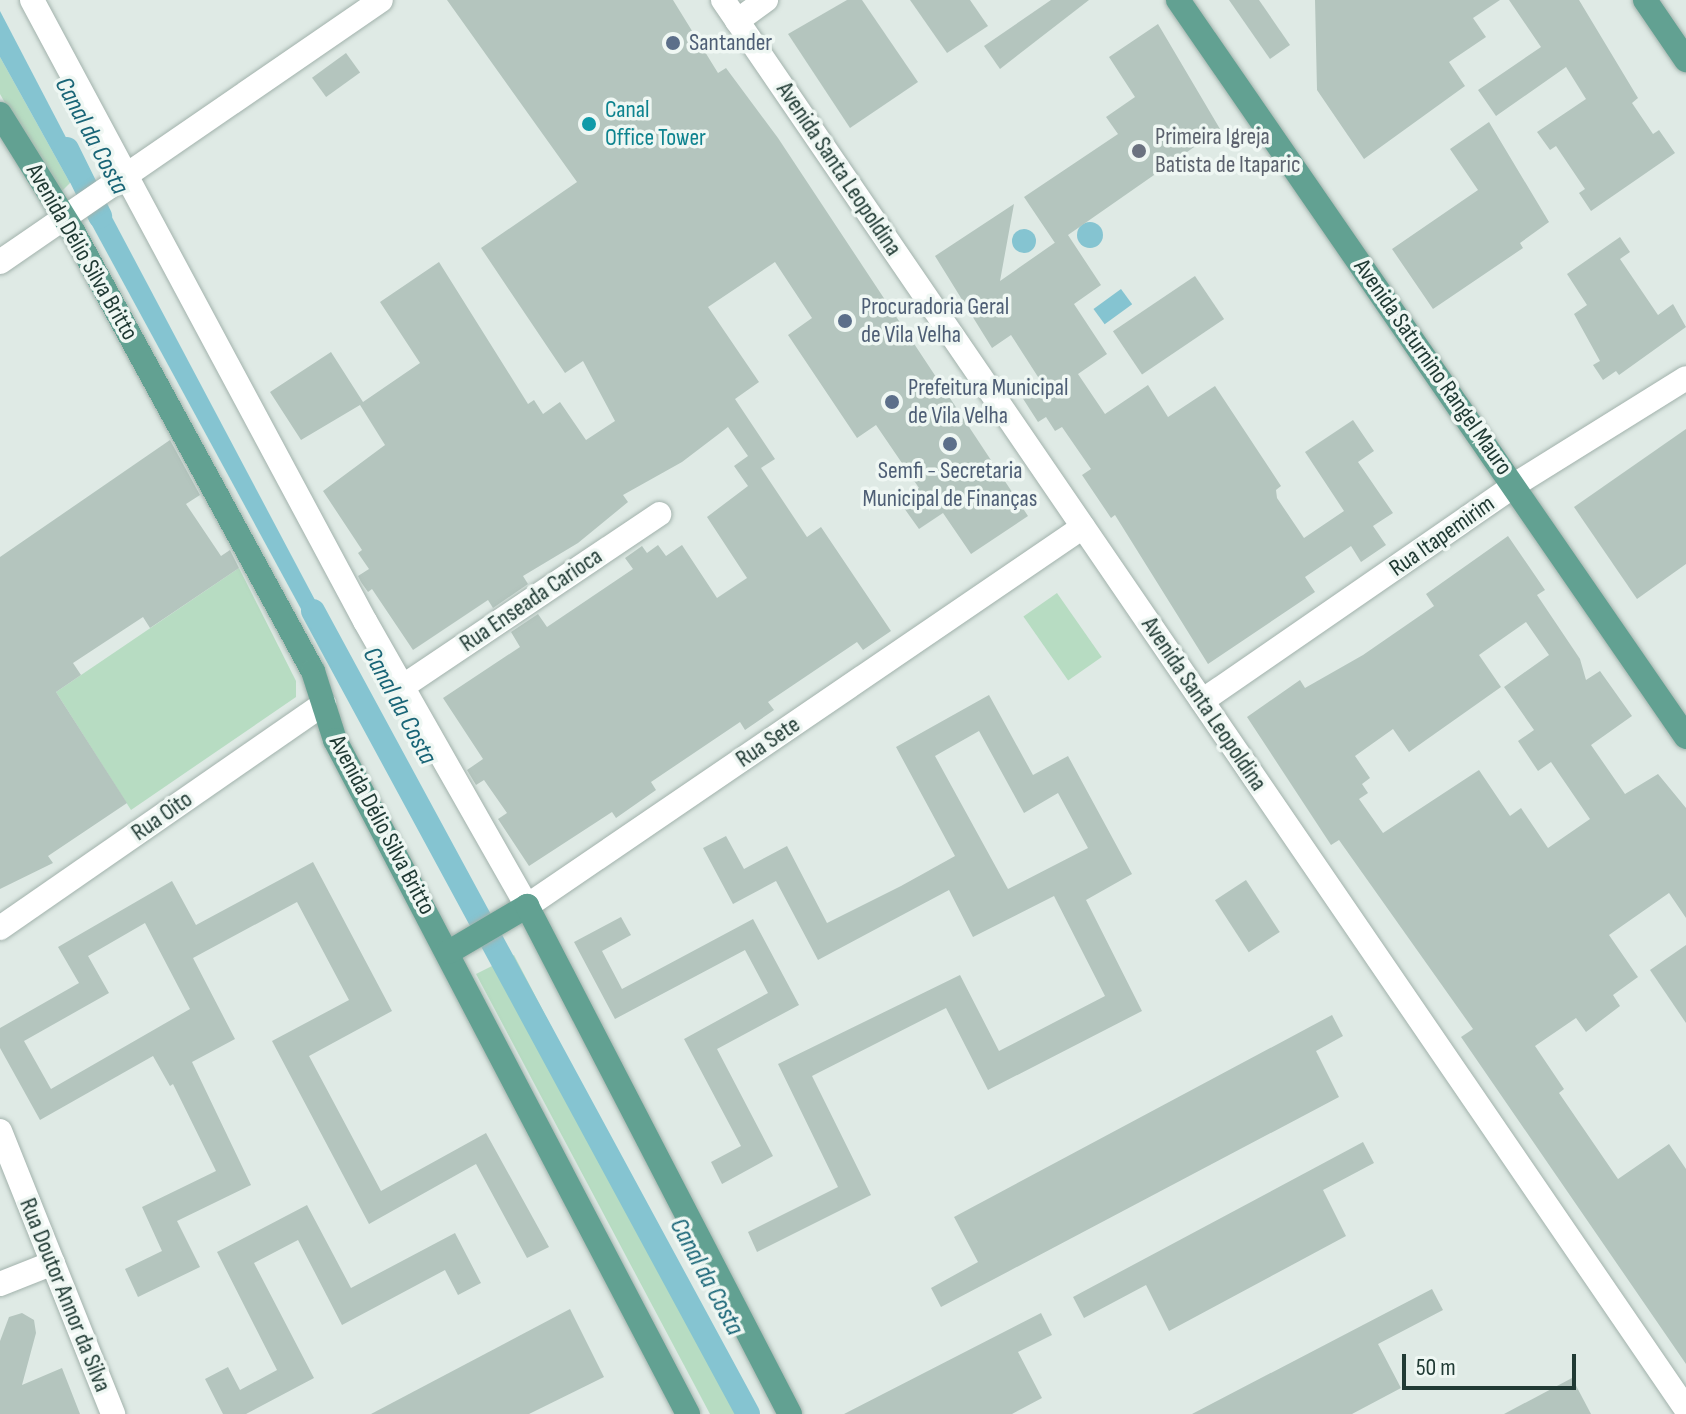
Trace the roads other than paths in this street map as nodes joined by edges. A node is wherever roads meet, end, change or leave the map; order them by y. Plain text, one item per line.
1 (32, 0) edge
2 (381, 0) edge
3 (723, 0) edge
4 (766, 0) edge
5 (1178, 0) edge
6 (1645, 0) edge
7 (737, 21) junction
8 (1686, 60) edge
9 (0, 114) edge
10 (118, 182) junction
11 (71, 214) junction
12 (0, 262) edge
13 (1686, 378) edge
14 (1516, 484) junction
15 (659, 514) dead end
16 (1083, 527) junction
17 (402, 687) junction
18 (1202, 701) junction
19 (324, 704) junction
20 (1686, 737) edge
21 (527, 906) junction
22 (0, 928) edge
23 (459, 946) junction
24 (0, 1131) edge
25 (53, 1263) junction
26 (0, 1284) edge
27 (1682, 1394) edge
28 (113, 1414) edge
29 (688, 1414) edge
30 (790, 1414) edge

1 - 10 street
2 - 10 street
3 - 7 street, Avenida Santa Leopoldina
4 - 7 street
5 - 14 main road, Avenida Saturnino Rangel Mauro
6 - 8 main road
7 - 16 street, Avenida Santa Leopoldina
9 - 11 main road, Avenida Délio Silva Britto
10 - 11 street
10 - 17 street
11 - 12 street
11 - 19 main road, Avenida Délio Silva Britto
13 - 14 street, Rua Itapemirim
14 - 18 street, Rua Itapemirim
14 - 20 main road, Avenida Saturnino Rangel Mauro
15 - 17 street, Rua Enseada Carioca
16 - 18 street, Avenida Santa Leopoldina
16 - 21 street, Rua Sete
17 - 21 street
18 - 27 street, Avenida Santa Leopoldina
19 - 22 street, Rua Oito
19 - 23 main road, Avenida Délio Silva Britto
21 - 23 main road, Rua Sete
21 - 30 main road
23 - 29 main road, Avenida Délio Silva Britto
24 - 25 street, Rua Doutor Annor da Silva
25 - 26 street
25 - 28 street, Rua Doutor Annor da Silva

